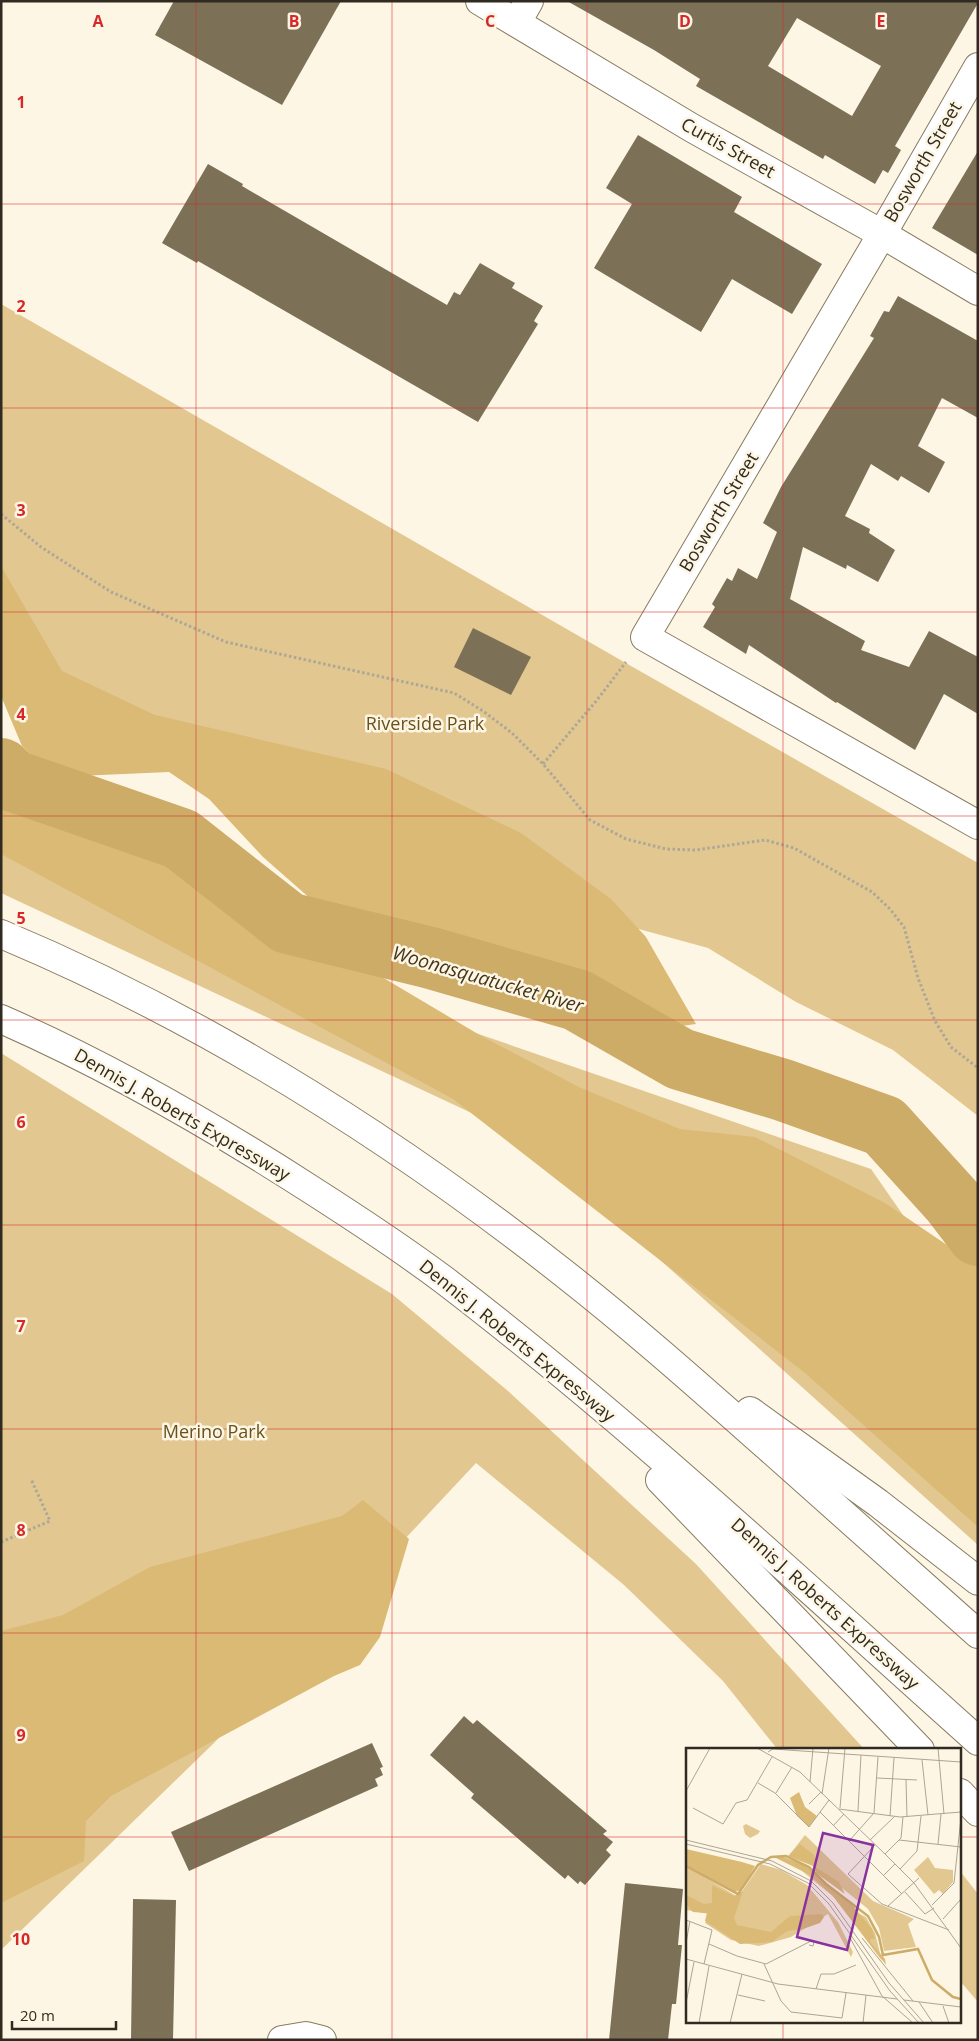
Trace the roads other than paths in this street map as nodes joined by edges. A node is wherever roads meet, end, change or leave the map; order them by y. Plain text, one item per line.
1 (480, 1) edge
2 (523, 12) edge
3 (978, 66) edge
4 (882, 234) junction
5 (978, 291) edge
6 (973, 822) edge
7 (1, 934) edge
8 (1, 1019) edge
9 (615, 1314) junction
10 (539, 1355) junction
11 (978, 1581) edge
12 (978, 1634) edge
13 (978, 1741) edge
14 (918, 1748) edge
15 (962, 1795) edge
16 (978, 1812) edge
17 (282, 2040) edge
18 (322, 2040) edge

1 - 2 main road, Curtis Street
2 - 4 main road, Curtis Street
3 - 4 main road, Bosworth Street
4 - 5 main road, Curtis Street
4 - 6 main road, Bosworth Street
7 - 9 main road
8 - 10 main road, Dennis J. Roberts Expressway
9 - 11 main road
9 - 12 main road
10 - 13 main road, Dennis J. Roberts Expressway
10 - 14 main road
15 - 16 main road
17 - 18 main road

